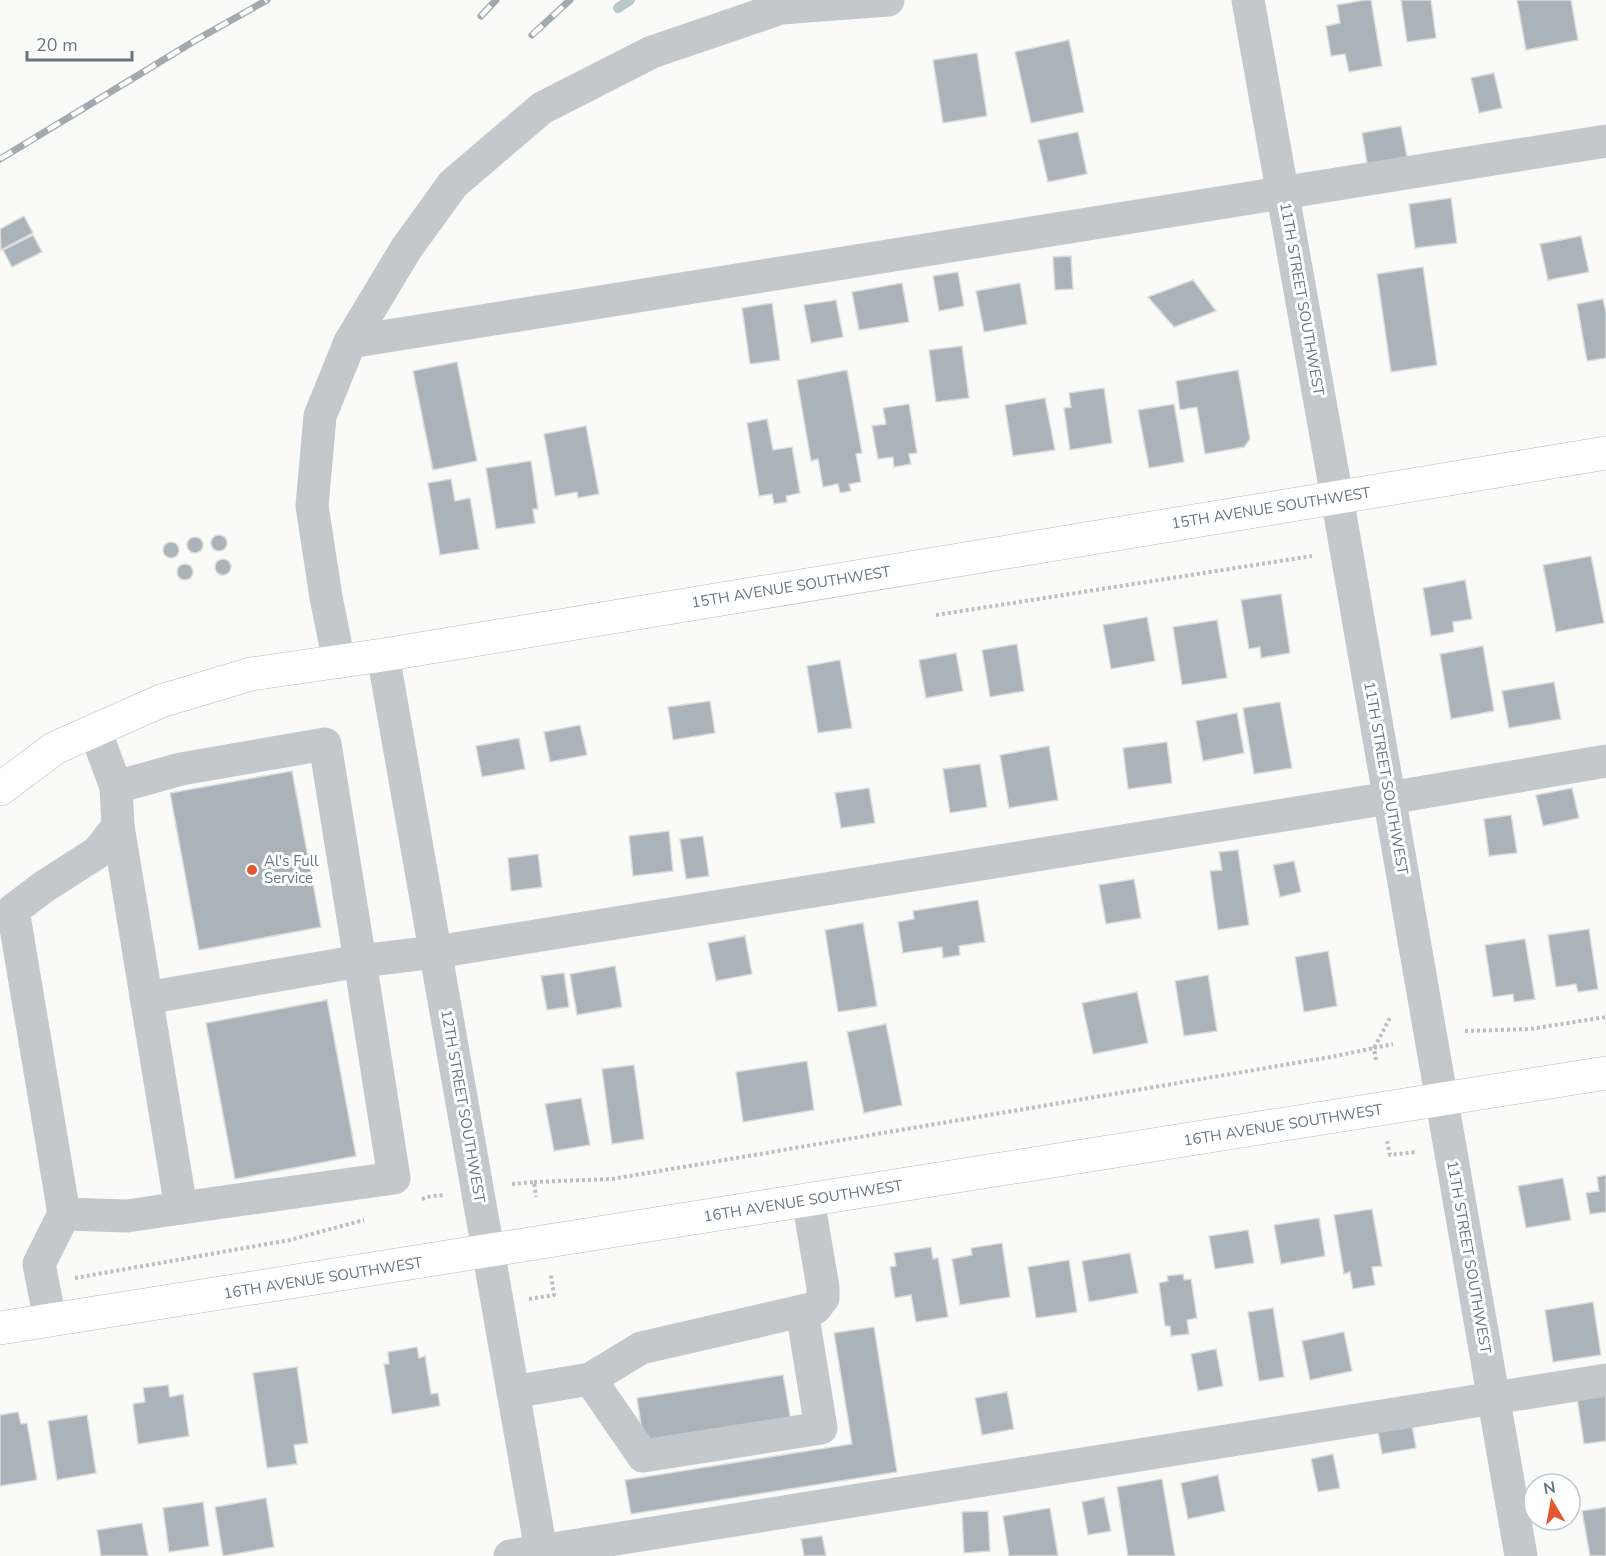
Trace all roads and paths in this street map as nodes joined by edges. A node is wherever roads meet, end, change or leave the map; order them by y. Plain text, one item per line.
1 (888, 0) edge
2 (1248, 0) edge
3 (1606, 141) edge
4 (1283, 193) junction
5 (350, 342) junction
6 (1606, 453) edge
7 (1337, 497) junction
8 (1314, 566) dead end
9 (936, 615) dead end
10 (383, 655) junction
11 (339, 662) junction
12 (95, 730) junction
13 (1606, 761) edge
14 (117, 787) junction
15 (0, 789) edge
16 (1389, 798) junction
17 (118, 826) junction
18 (436, 952) junction
19 (360, 961) junction
20 (146, 998) junction
21 (1392, 1014) dead end
22 (1606, 1017) edge
23 (1456, 1031) dead end
24 (1393, 1044) dead end
25 (1374, 1048) junction
26 (1376, 1060) dead end
27 (1606, 1073) edge
28 (1442, 1099) junction
29 (1387, 1140) dead end
30 (1415, 1152) dead end
31 (534, 1182) junction
32 (508, 1185) dead end
33 (448, 1195) dead end
34 (536, 1197) dead end
35 (808, 1200) junction
36 (413, 1203) dead end
37 (181, 1208) junction
38 (64, 1214) junction
39 (374, 1217) dead end
40 (489, 1252) junction
41 (551, 1275) dead end
42 (42, 1283) junction
43 (529, 1299) dead end
44 (802, 1311) junction
45 (50, 1320) junction
46 (0, 1328) edge
47 (591, 1379) junction
48 (1606, 1380) edge
49 (513, 1392) junction
50 (1494, 1398) junction
51 (531, 1554) edge
52 (1521, 1556) edge

1 - 5 street
2 - 4 street, 11TH STREET SOUTHWEST
3 - 4 street
4 - 5 street
4 - 7 street, 11TH STREET SOUTHWEST
5 - 11 street
6 - 7 main road, 15TH AVENUE SOUTHWEST
7 - 10 main road, 15TH AVENUE SOUTHWEST
7 - 16 street, 11TH STREET SOUTHWEST
8 - 9 path
10 - 11 main road, 15TH AVENUE SOUTHWEST
10 - 18 street, 12TH STREET SOUTHWEST
11 - 12 main road, 15TH AVENUE SOUTHWEST
12 - 14 street
12 - 15 main road, 15TH AVENUE SOUTHWEST
13 - 16 street
14 - 17 street
14 - 19 street
16 - 18 street
16 - 28 street, 11TH STREET SOUTHWEST
17 - 20 street
17 - 38 street
18 - 19 street
18 - 40 street, 12TH STREET SOUTHWEST
19 - 20 street
19 - 37 street
20 - 37 street
21 - 25 path
22 - 23 path
24 - 25 path
25 - 26 path
25 - 31 path
27 - 28 main road, 16TH AVENUE SOUTHWEST
28 - 35 main road, 16TH AVENUE SOUTHWEST
28 - 50 street, 11TH STREET SOUTHWEST
29 - 30 path
31 - 32 path
31 - 34 path
33 - 36 path
35 - 40 main road, 16TH AVENUE SOUTHWEST
35 - 44 street
37 - 38 street
38 - 42 street
39 - 42 path
40 - 45 main road, 16TH AVENUE SOUTHWEST
40 - 49 street, 12TH STREET SOUTHWEST
41 - 43 path
42 - 45 street
44 - 47 street
44 - 47 street
45 - 46 main road, 16TH AVENUE SOUTHWEST
47 - 49 street
48 - 50 street
49 - 51 street, 12TH STREET SOUTHWEST
50 - 51 street
50 - 52 street, 11TH STREET SOUTHWEST

